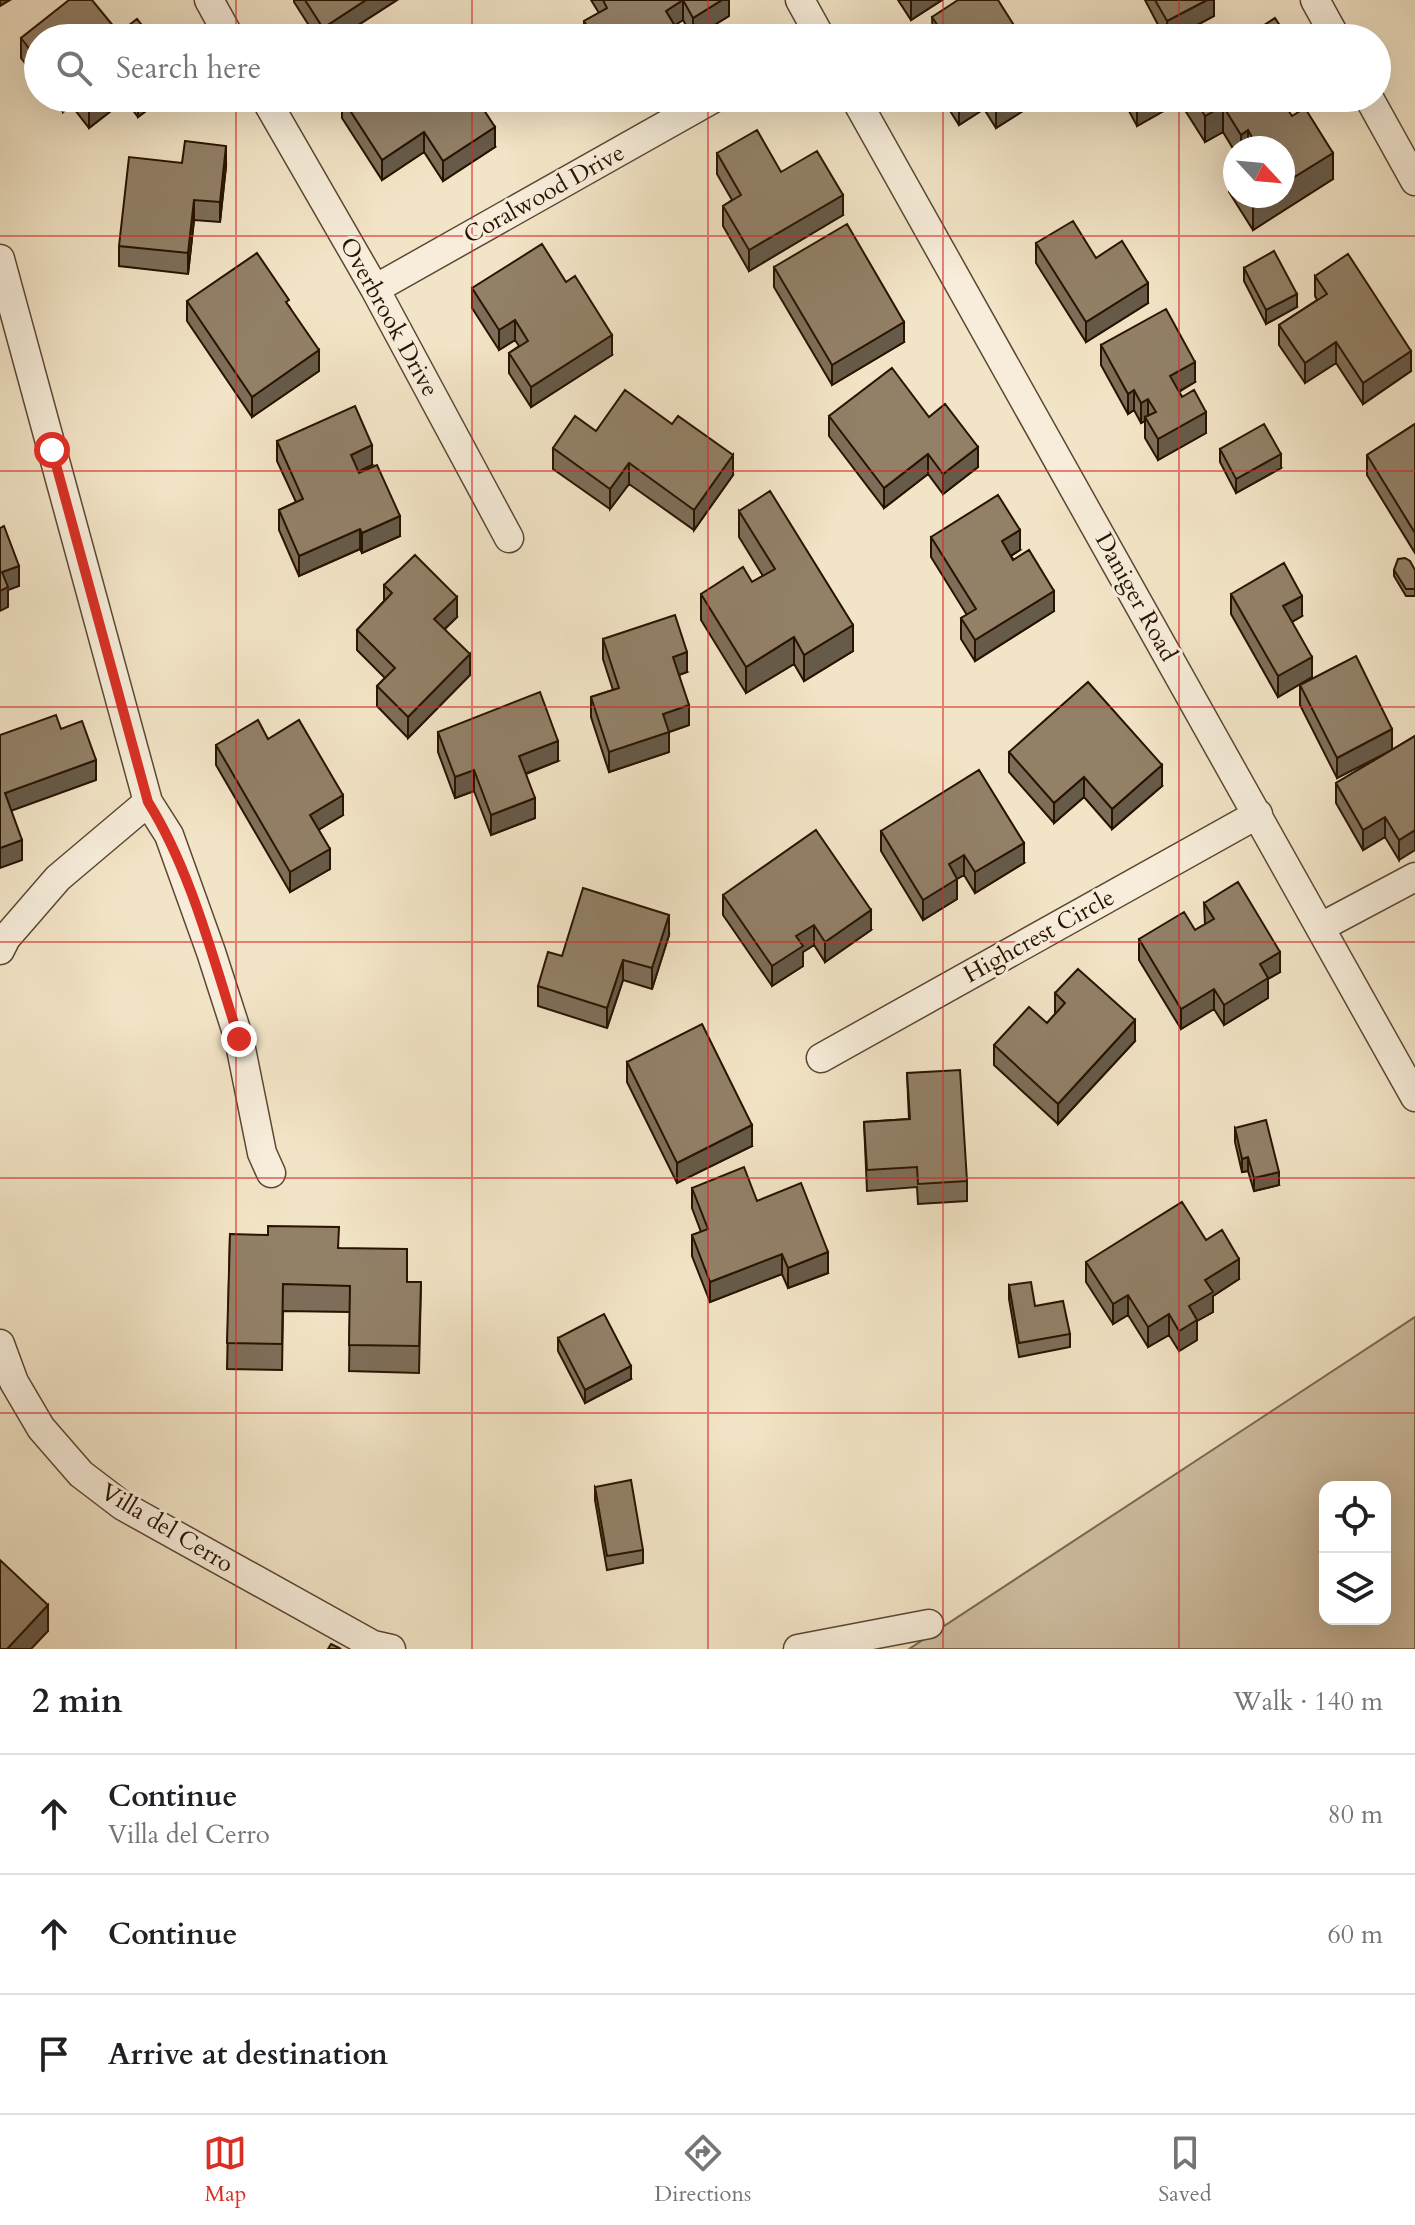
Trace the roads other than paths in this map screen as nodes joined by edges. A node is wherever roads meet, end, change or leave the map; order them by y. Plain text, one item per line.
1 (209, 0) edge
2 (800, 0) edge
3 (1315, 0) edge
4 (222, 24) edge
5 (813, 24) edge
6 (1328, 24) edge
7 (273, 112) edge
8 (689, 112) edge
9 (863, 112) edge
10 (1377, 112) edge
11 (1415, 181) edge
12 (0, 259) edge
13 (375, 289) junction
14 (509, 538) dead end
15 (148, 802) junction
16 (1258, 814) junction
17 (1415, 877) edge
18 (1321, 927) junction
19 (0, 950) edge
20 (821, 1058) dead end
21 (1415, 1097) edge
22 (271, 1173) dead end
23 (0, 1344) edge
24 (929, 1624) dead end
25 (391, 1649) edge
26 (798, 1649) edge

1 - 4 street
2 - 5 street
3 - 6 street
7 - 13 street, Overbrook Drive
8 - 13 street, Coralwood Drive
9 - 16 street, Daniger Road
10 - 11 street
12 - 15 street
13 - 14 street, Overbrook Drive
15 - 19 street
15 - 22 street
16 - 18 street, Daniger Road
16 - 20 street, Highcrest Circle
17 - 18 street
18 - 21 street, Daniger Road
23 - 25 street, Villa del Cerro
24 - 26 street

